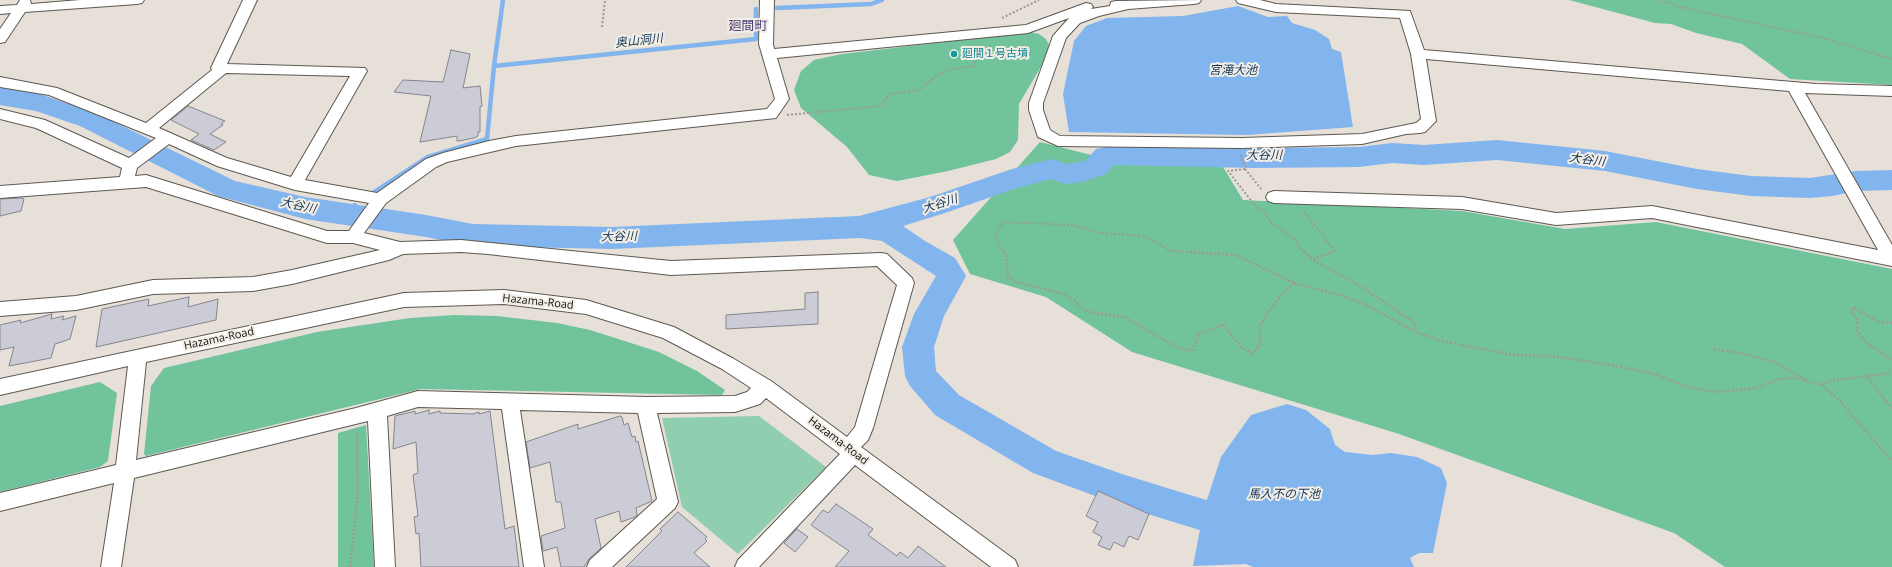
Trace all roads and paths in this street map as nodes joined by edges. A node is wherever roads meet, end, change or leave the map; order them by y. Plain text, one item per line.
1 (137, 0) edge
2 (250, 0) edge
3 (605, 0) edge
4 (766, 0) edge
5 (1194, 0) edge
6 (1243, 0) edge
7 (1661, 0) edge
8 (24, 4) edge
9 (1126, 5) junction
10 (0, 10) edge
11 (602, 27) dead end
12 (1005, 32) junction
13 (0, 39) edge
14 (769, 54) junction
15 (1418, 54) junction
16 (1892, 59) edge
17 (223, 68) junction
18 (0, 82) edge
19 (1794, 87) junction
20 (1892, 91) edge
21 (0, 114) edge
22 (771, 114) junction
23 (147, 130) junction
24 (168, 137) junction
25 (1242, 162) dead end
26 (130, 165) junction
27 (1245, 169) junction
28 (125, 182) junction
29 (295, 184) junction
30 (0, 192) edge
31 (1274, 197) joint
32 (1292, 198) junction
33 (380, 199) junction
34 (356, 232) junction
35 (400, 248) junction
36 (1312, 259) junction
37 (1892, 260) edge
38 (1294, 283) junction
39 (0, 309) edge
40 (1892, 323) edge
41 (1416, 332) junction
42 (1714, 349) dead end
43 (138, 356) junction
44 (1892, 360) edge
45 (1892, 373) edge
46 (1866, 376) junction
47 (1808, 382) junction
48 (1822, 385) junction
49 (0, 387) edge
50 (765, 387) junction
51 (510, 402) junction
52 (646, 405) junction
53 (1892, 408) edge
54 (377, 410) junction
55 (356, 416) junction
56 (851, 451) junction
57 (1892, 461) edge
58 (125, 472) junction
59 (0, 502) edge
60 (751, 565) edge
61 (111, 567) edge
62 (350, 567) edge
63 (385, 567) edge
64 (534, 567) edge
65 (598, 567) edge
66 (1008, 567) edge

1 - 8 street
2 - 17 street
3 - 11 path
4 - 14 street
5 - 9 street
6 - 15 street
7 - 16 path
8 - 10 street
8 - 13 street
9 - 12 street
9 - 15 street
12 - 14 street
12 - 22 path
14 - 22 street
15 - 19 street
17 - 23 street
17 - 29 street
18 - 23 street
19 - 20 street
19 - 37 street
21 - 26 street
22 - 33 street
23 - 24 street
24 - 26 street
24 - 29 street
25 - 27 path
26 - 28 street
27 - 31 path
27 - 36 path
28 - 30 street
28 - 34 street
29 - 33 street
31 - 32 street
32 - 36 path
32 - 37 street
33 - 34 street
34 - 35 street
35 - 39 street
35 - 56 street
36 - 41 path
38 - 38 path
38 - 41 path
40 - 44 path
41 - 47 path
42 - 47 path
43 - 49 street, Hazama-Road
43 - 50 street, Hazama-Road
43 - 58 street
45 - 46 path
46 - 48 path
46 - 53 path
47 - 48 path
48 - 57 path
50 - 52 street
50 - 56 street, Hazama-Road
51 - 52 street
51 - 54 street
51 - 64 street
52 - 65 street
54 - 55 street
54 - 63 street
55 - 58 street
55 - 62 path
56 - 60 street
56 - 66 street, Hazama-Road
58 - 59 street
58 - 61 street

